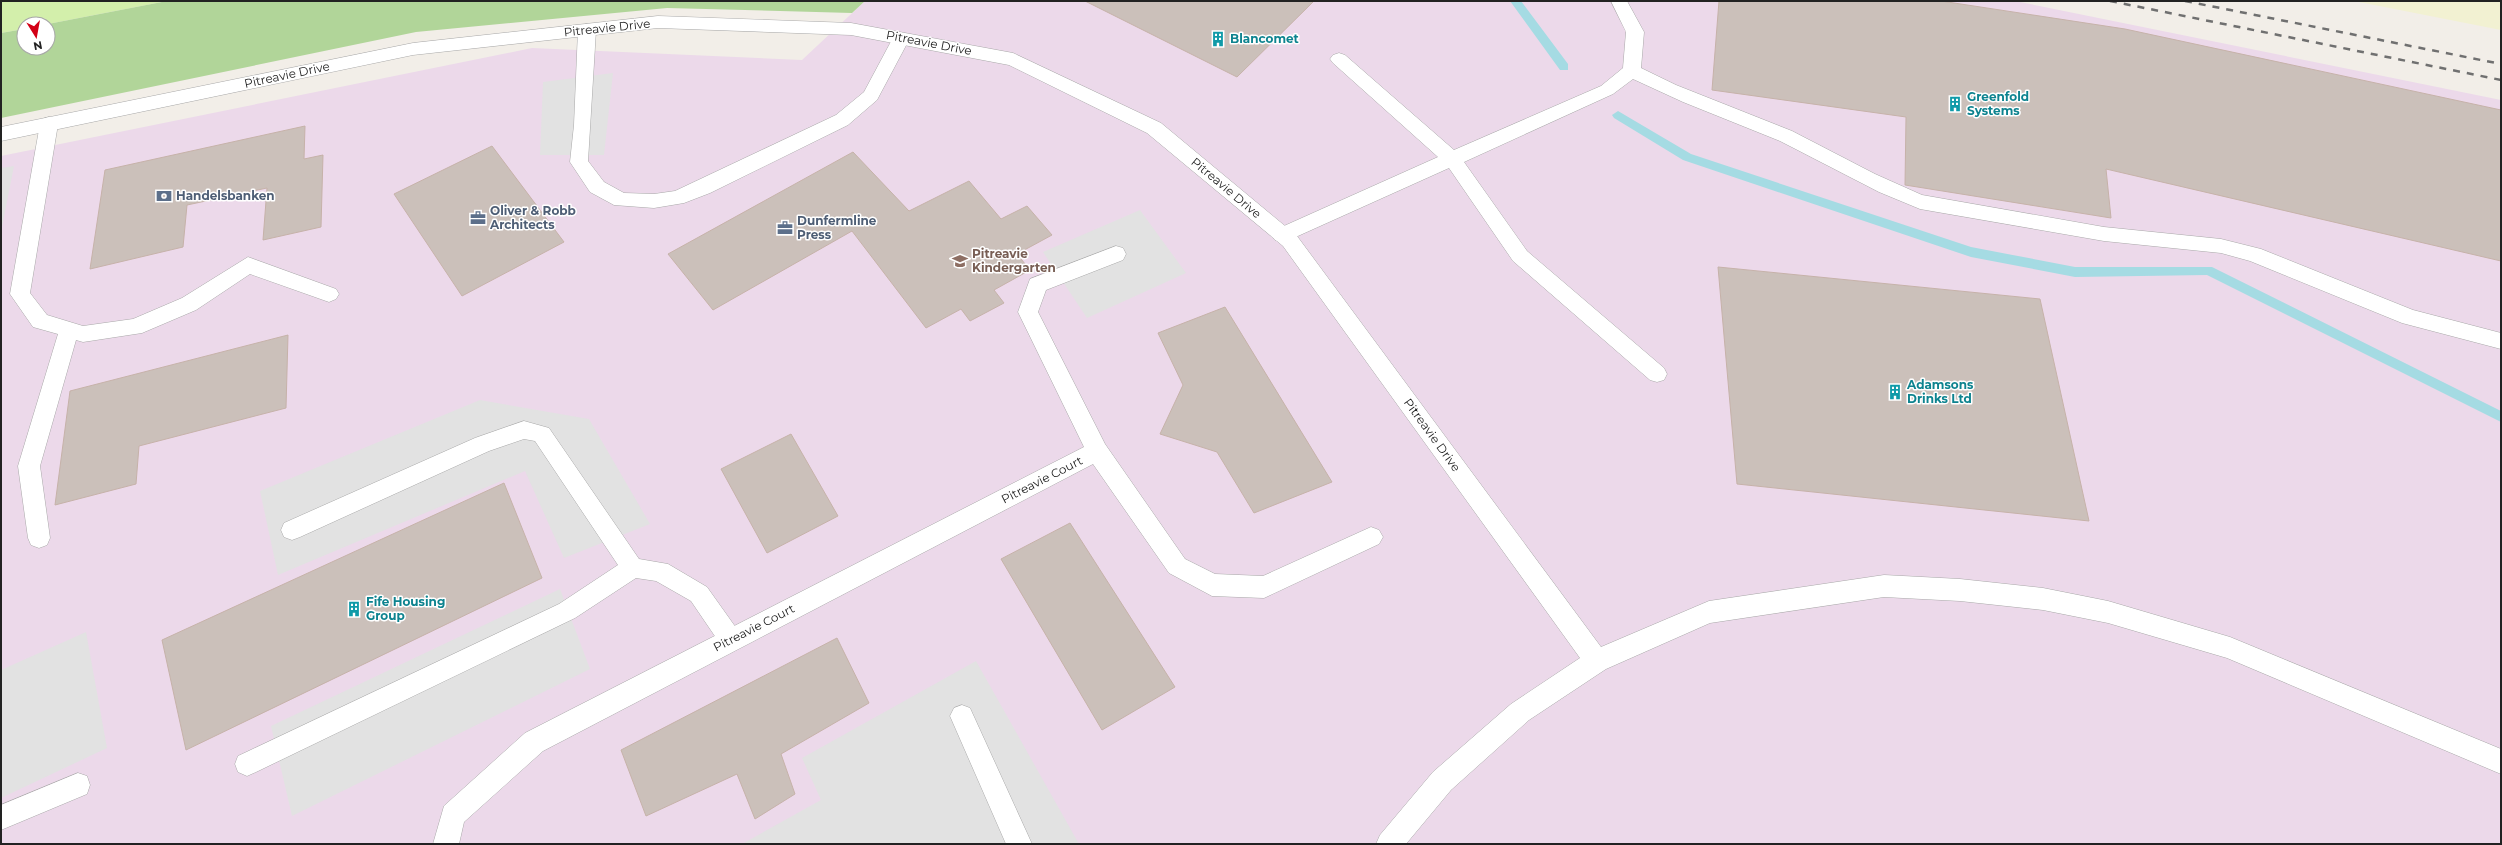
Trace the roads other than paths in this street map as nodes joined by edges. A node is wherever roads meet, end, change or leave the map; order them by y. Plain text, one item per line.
1 (1619, 1) edge
2 (587, 30) junction
3 (901, 38) junction
4 (1339, 59) dead end
5 (1632, 71) junction
6 (49, 124) junction
7 (1, 134) edge
8 (1452, 159) junction
9 (1282, 235) junction
10 (1116, 254) dead end
11 (329, 294) dead end
12 (69, 330) junction
13 (2501, 341) edge
14 (1657, 374) dead end
15 (1097, 451) junction
16 (292, 530) dead end
17 (1370, 537) dead end
18 (39, 538) dead end
19 (633, 568) junction
20 (731, 640) junction
21 (1597, 661) junction
22 (962, 716) dead end
23 (2501, 762) edge
24 (248, 764) dead end
25 (78, 785) dead end
26 (1, 818) edge
27 (446, 844) edge
28 (1019, 844) edge
29 (1389, 844) edge

1 - 5 lane
2 - 3 street, Pitreavie Drive
2 - 3 lane
2 - 6 street, Pitreavie Drive
3 - 9 street, Pitreavie Drive
4 - 8 lane
5 - 8 lane
5 - 13 lane
6 - 7 street, Pitreavie Drive
6 - 12 lane
8 - 9 lane
8 - 14 lane
9 - 21 street, Pitreavie Drive
10 - 15 street
11 - 12 lane
12 - 18 lane
15 - 17 street
15 - 20 street, Pitreavie Court
16 - 19 lane
19 - 20 lane
19 - 24 lane
20 - 27 street, Pitreavie Court
21 - 23 street
21 - 29 street
22 - 28 lane
25 - 26 lane

